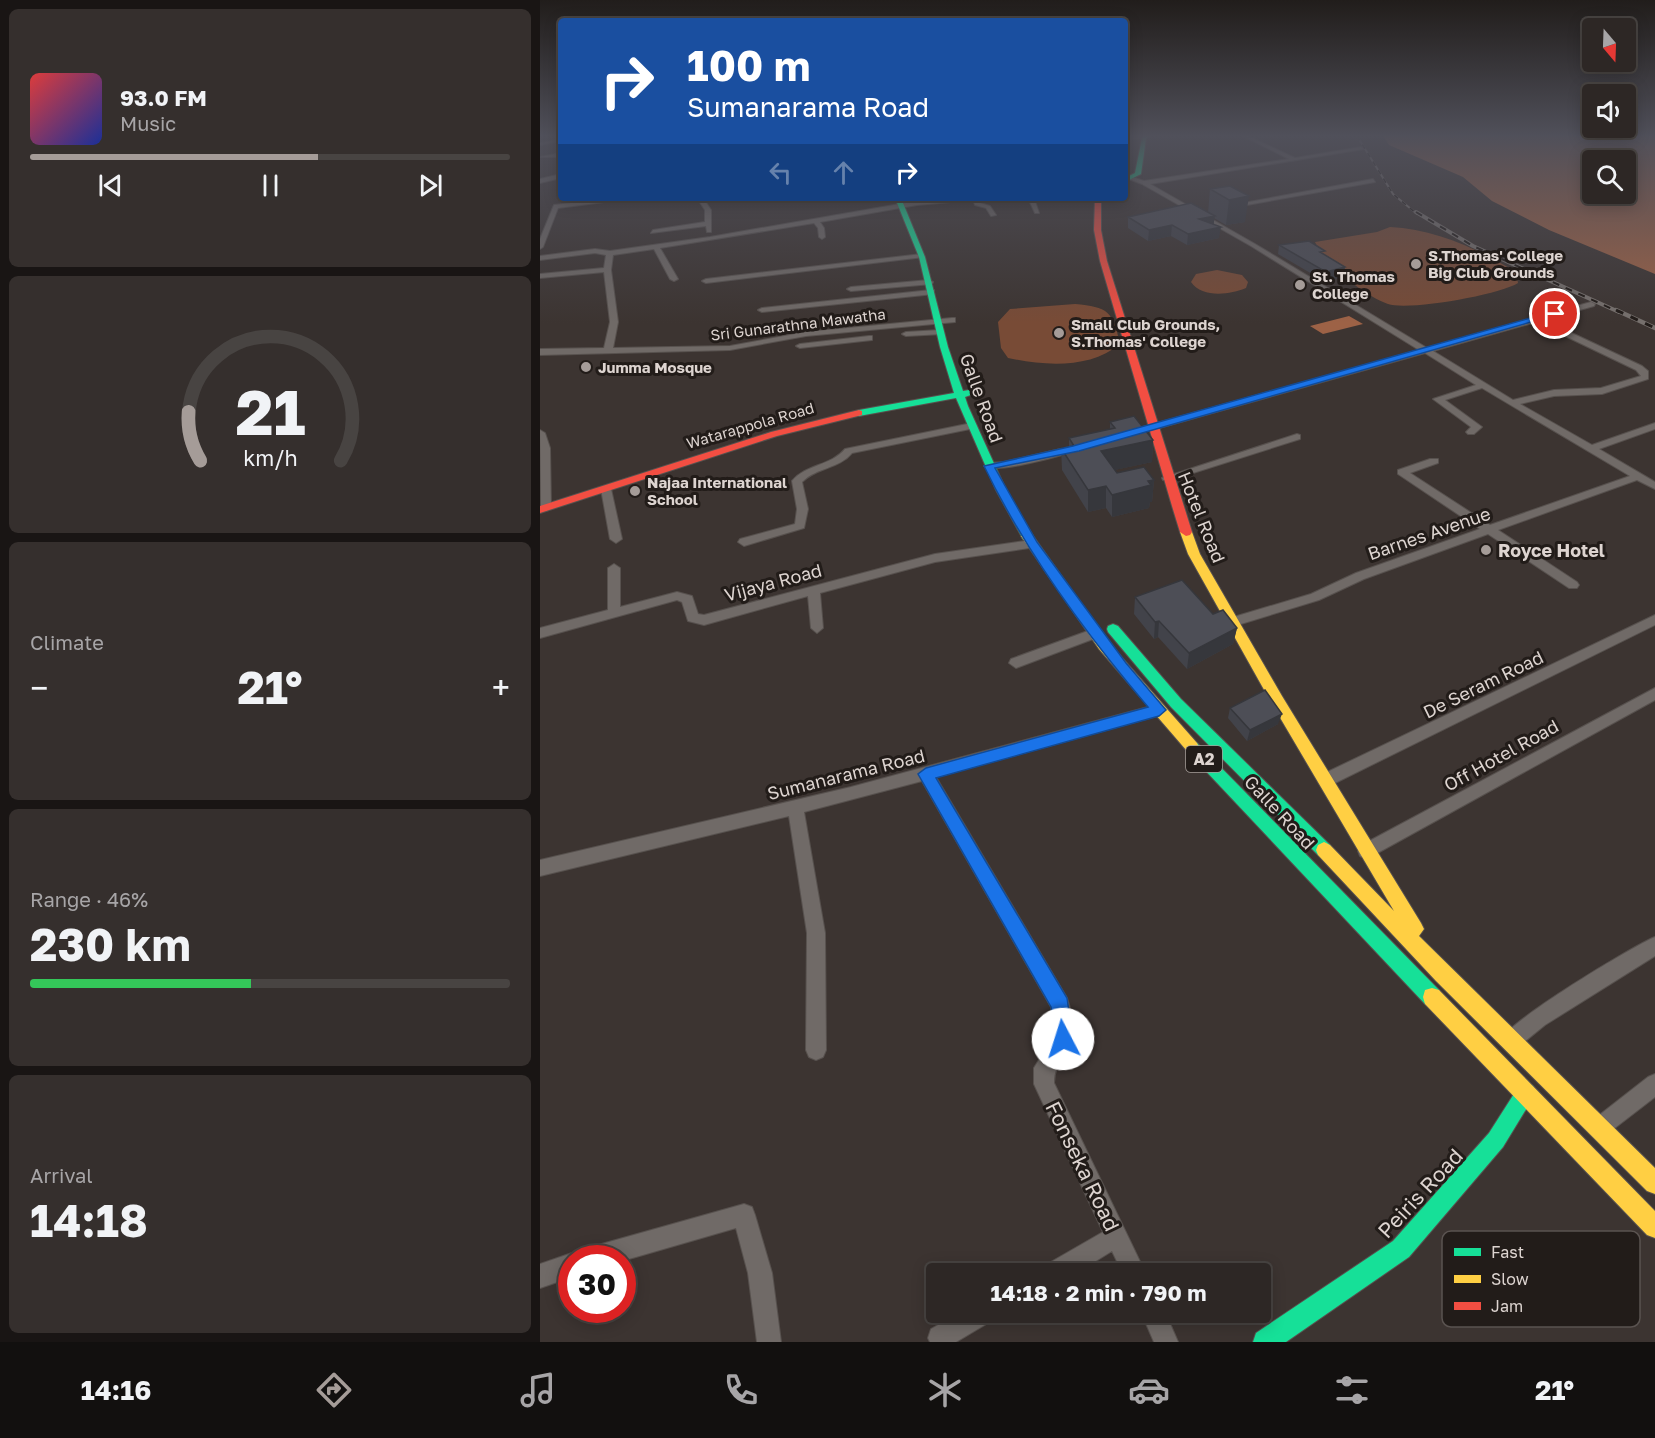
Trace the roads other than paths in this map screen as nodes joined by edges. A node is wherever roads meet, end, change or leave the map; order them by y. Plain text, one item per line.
1 (1172, 199) edge
2 (1269, 199) edge
3 (603, 201) edge
4 (702, 201) edge
5 (921, 201) edge
6 (976, 201) edge
7 (1032, 201) edge
8 (1098, 201) edge
9 (903, 202) edge
10 (1219, 207) edge
11 (1208, 210) edge
12 (1037, 212) dead end
13 (1196, 212) junction
14 (993, 215) dead end
15 (816, 221) junction
16 (708, 224) junction
17 (653, 232) dead end
18 (822, 237) dead end
19 (710, 239) junction
20 (656, 246) junction
21 (540, 247) edge
22 (610, 253) junction
23 (922, 256) junction
24 (540, 258) edge
25 (607, 270) junction
26 (540, 276) edge
27 (674, 279) dead end
28 (706, 281) dead end
29 (930, 287) junction
30 (851, 288) dead end
31 (1591, 304) dead end
32 (762, 310) dead end
33 (1537, 319) junction
34 (943, 325) junction
35 (956, 336) dead end
36 (800, 346) dead end
37 (1425, 350) junction
38 (608, 351) junction
39 (540, 352) edge
40 (969, 377) dead end
41 (1484, 385) junction
42 (975, 392) junction
43 (960, 394) junction
44 (1512, 403) junction
45 (972, 426) junction
46 (1655, 426) edge
47 (1151, 428) junction
48 (1471, 432) dead end
49 (540, 434) edge
50 (1118, 437) edge
51 (1297, 437) dead end
52 (1086, 446) edge
53 (1590, 449) junction
54 (1434, 461) dead end
55 (1004, 465) junction
56 (989, 466) junction
57 (1638, 476) junction
58 (1167, 478) junction
59 (1655, 486) edge
60 (606, 489) junction
61 (1025, 504) dead end
62 (543, 509) edge
63 (1491, 530) junction
64 (616, 539) dead end
65 (744, 542) dead end
66 (1032, 544) junction
67 (1052, 546) dead end
68 (614, 568) dead end
69 (1075, 580) dead end
70 (1573, 585) dead end
71 (814, 589) junction
72 (614, 613) junction
73 (1103, 616) dead end
74 (1655, 620) edge
75 (1231, 622) junction
76 (817, 628) dead end
77 (540, 633) edge
78 (1096, 633) junction
79 (1016, 663) dead end
80 (1655, 693) edge
81 (1159, 710) junction
82 (926, 774) junction
83 (1326, 780) junction
84 (795, 807) junction
85 (1366, 851) junction
86 (540, 868) edge
87 (1344, 869) junction
88 (1324, 886) junction
89 (1655, 946) edge
90 (1443, 974) junction
91 (1511, 1040) junction
92 (816, 1050) dead end
93 (1655, 1084) edge
94 (1526, 1093) junction
95 (1599, 1128) junction
96 (1655, 1183) edge
97 (1655, 1227) edge
98 (1117, 1236) junction
99 (636, 1245) edge
100 (1071, 1263) edge
101 (1130, 1263) edge
102 (558, 1269) edge
103 (540, 1276) edge
104 (966, 1323) edge
105 (1158, 1323) edge
106 (940, 1338) dead end
107 (769, 1342) edge
108 (1166, 1342) edge
109 (1264, 1342) edge

1 - 13 street
2 - 10 street
3 - 21 street
4 - 16 street
5 - 9 street
6 - 14 street
7 - 12 street
8 - 47 main road, Hotel Road
9 - 15 street
9 - 23 main road, Galle Road / A2
9 - 34 main road, Galle Road / A2
11 - 13 street
13 - 37 street
15 - 18 street
15 - 19 street
16 - 17 street
16 - 19 street
19 - 20 street
20 - 22 street
20 - 27 street
22 - 24 street
22 - 25 street
23 - 28 street
23 - 29 main road, Galle Road / A2
25 - 26 street
25 - 38 street
29 - 30 street
29 - 32 street
29 - 34 main road, Galle Road / A2
31 - 33 street
33 - 37 street
33 - 44 street
34 - 35 main road, Galle Road / A2
34 - 36 street
34 - 38 street, Sri Gunarathna Mawatha
34 - 43 main road, Galle Road / A2
37 - 41 street
37 - 47 street
38 - 39 street, Sri Gunarathna Mawatha
40 - 42 main road, Galle Road
41 - 44 street
41 - 48 street
42 - 43 main road, Watarappola Road
42 - 55 main road, Galle Road
43 - 45 main road, Galle Road / A2
43 - 60 main road, Watarappola Road
44 - 53 street
45 - 56 main road, Galle Road / A2
45 - 65 street
46 - 53 street
47 - 50 street
47 - 58 main road, Hotel Road
49 - 62 street
51 - 58 street
52 - 55 street
53 - 57 street
54 - 63 street
55 - 56 street
55 - 61 main road, Galle Road
56 - 66 main road, Galle Road / A2
57 - 59 street
57 - 63 street, Barnes Avenue
58 - 75 main road, Hotel Road
60 - 62 main road, Watarappola Road
60 - 64 street
63 - 70 street
63 - 75 street, Barnes Avenue
66 - 71 street, Vijaya Road
66 - 78 main road, Galle Road / A2
67 - 69 main road
68 - 72 street
71 - 72 street, Vijaya Road
71 - 76 street
72 - 77 street, Vijaya Road
73 - 87 main road, Galle Road / A2
74 - 83 street, De Seram Road
75 - 83 main road, Hotel Road
78 - 79 street
78 - 81 main road, Galle Road / A2
80 - 85 street, Off Hotel Road
81 - 82 street, Sumanarama Road
81 - 88 main road, Galle Road / A2
82 - 84 street, Sumanarama Road
82 - 98 street, Fonseka Road
83 - 85 main road, Hotel Road
84 - 86 street, Sumanarama Road
84 - 92 street
85 - 87 main road
85 - 90 main road, Hotel Road
87 - 88 main road
87 - 90 main road, Galle Road / A2
88 - 94 main road, Galle Road / A2
89 - 91 street
90 - 91 main road, Galle Road / A2
91 - 95 main road, Galle Road / A2
93 - 95 street
94 - 97 main road, Galle Road / A2
94 - 109 main road, Peiris Road
95 - 96 main road, Galle Road / A2
98 - 100 street
98 - 101 street, Fonseka Road
99 - 107 street
102 - 103 street
104 - 106 street
105 - 108 street

